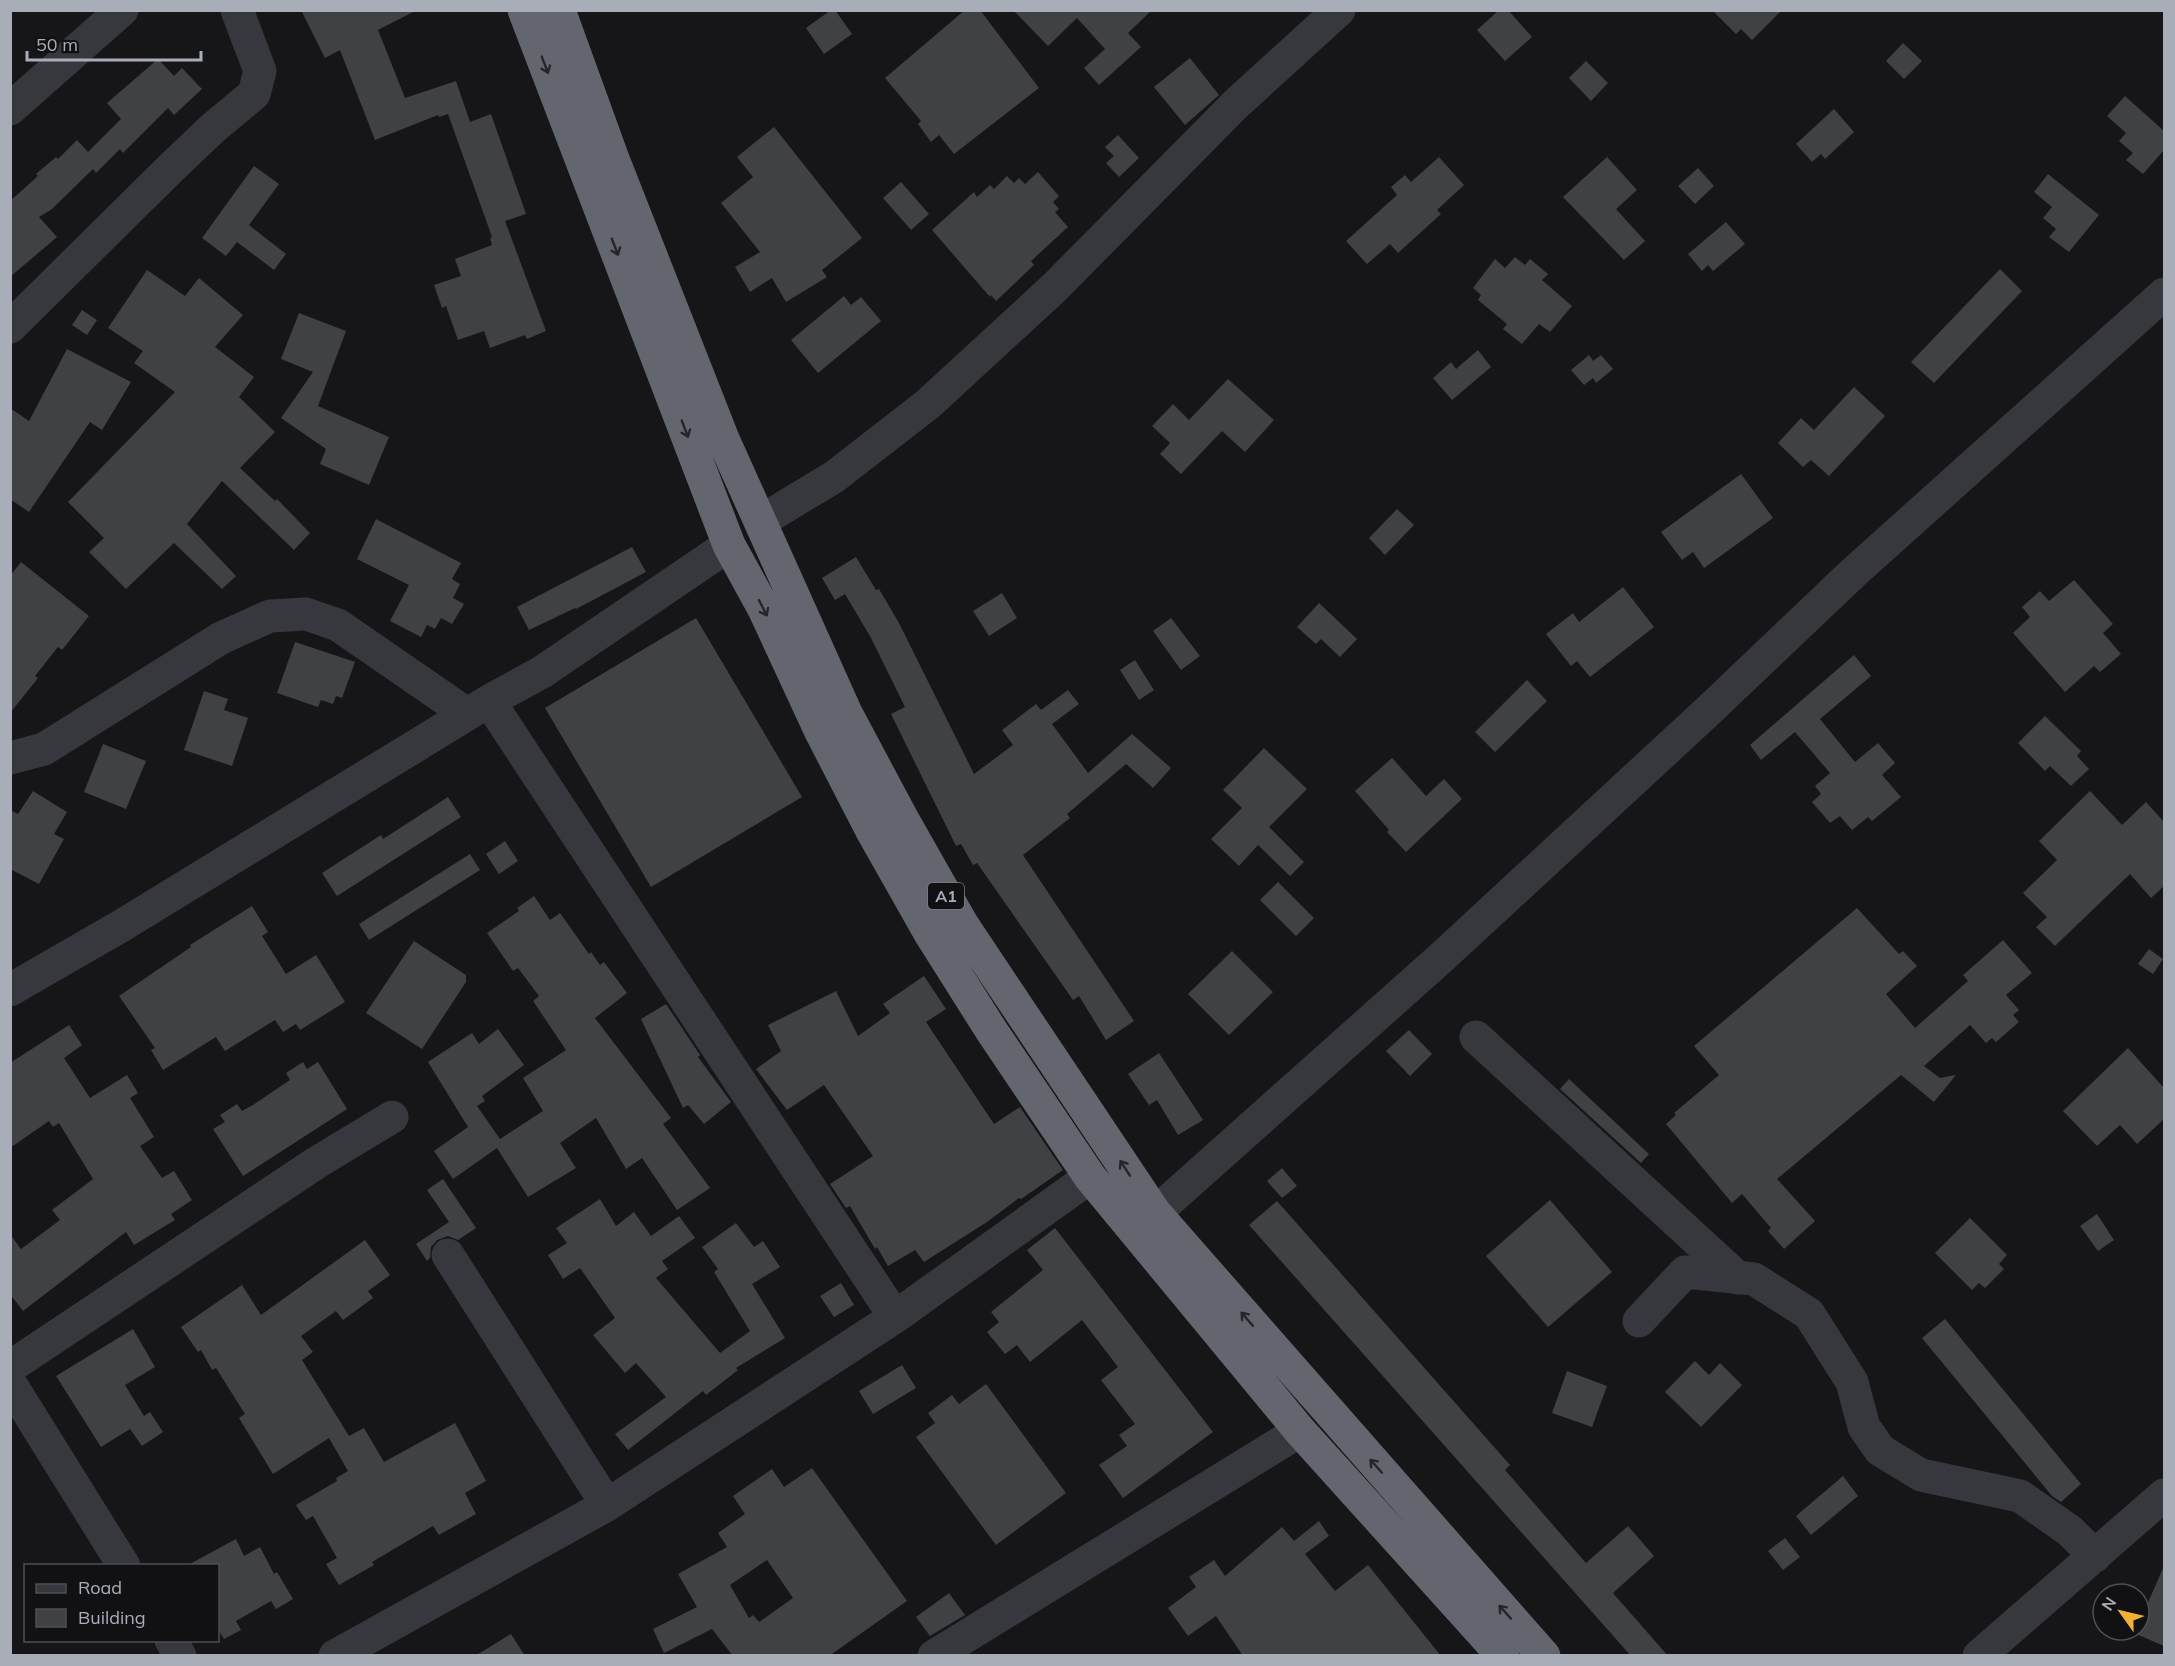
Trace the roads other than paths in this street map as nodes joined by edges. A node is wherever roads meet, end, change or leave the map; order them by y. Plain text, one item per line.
1 (122, 10) edge
2 (237, 10) edge
3 (524, 10) edge
4 (559, 10) edge
5 (1339, 10) edge
6 (10, 109) edge
7 (2164, 294) edge
8 (10, 327) edge
9 (761, 521) junction
10 (729, 545) junction
11 (478, 708) junction
12 (10, 758) edge
13 (10, 990) edge
14 (1476, 1037) dead end
15 (392, 1117) dead end
16 (1090, 1177) junction
17 (1155, 1213) junction
18 (447, 1255) dead end
19 (1738, 1278) junction
20 (895, 1317) junction
21 (1639, 1321) dead end
22 (10, 1367) edge
23 (10, 1383) edge
24 (1300, 1431) junction
25 (2164, 1495) edge
26 (607, 1505) junction
27 (2095, 1556) junction
28 (123, 1564) edge
29 (172, 1642) edge
30 (180, 1656) edge
31 (334, 1656) edge
32 (934, 1656) edge
33 (1503, 1656) edge
34 (1544, 1656) edge
35 (1979, 1656) edge

1 - 6 street
2 - 8 street
3 -> 10 highway, A1
4 - 9 highway, A1
5 - 9 street
7 - 17 street
17 -> 9 highway, A1
10 - 11 street
10 -> 16 highway, A1
11 - 12 street
11 - 13 street
11 - 20 street
14 - 19 street
15 - 22 street
16 - 20 street
16 - 24 highway, A1
34 -> 17 highway, A1
18 - 26 street
19 - 21 street
19 - 27 street
20 - 26 street
23 - 28 street
24 - 32 street
24 - 33 highway, A1
25 - 27 street
26 - 31 street
27 - 35 street
29 - 30 street

